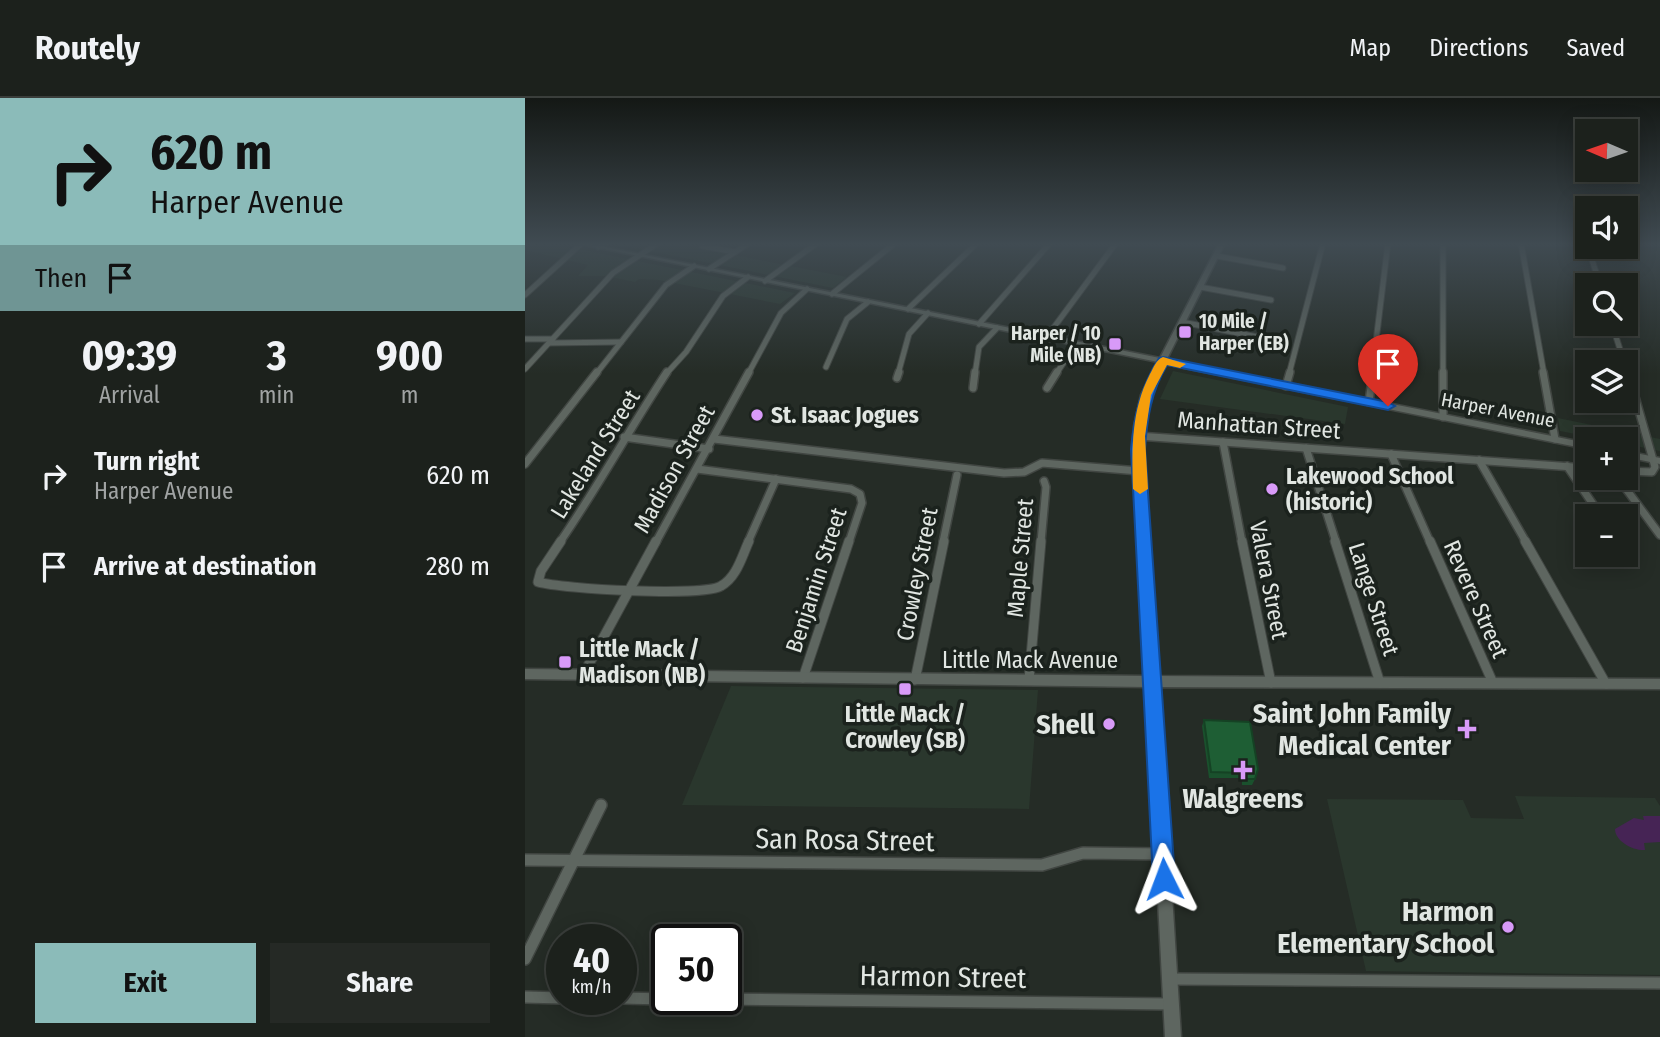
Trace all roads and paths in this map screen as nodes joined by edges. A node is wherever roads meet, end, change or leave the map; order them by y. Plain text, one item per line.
1 (600, 287) edge
2 (665, 287) edge
3 (735, 287) edge
4 (796, 287) edge
5 (841, 287) edge
6 (931, 287) edge
7 (1012, 287) edge
8 (1084, 287) edge
9 (1200, 287) joint
10 (1312, 287) edge
11 (1383, 287) edge
12 (1443, 287) edge
13 (1529, 287) edge
14 (807, 289) junction
15 (832, 294) junction
16 (1271, 300) dead end
17 (868, 302) junction
18 (908, 309) junction
19 (928, 313) junction
20 (1182, 322) junction
21 (979, 324) junction
22 (997, 328) junction
23 (1258, 337) dead end
24 (1047, 338) junction
25 (525, 339) edge
26 (551, 341) junction
27 (621, 342) junction
28 (1076, 344) junction
29 (1163, 360) junction
30 (826, 367) dead end
31 (525, 369) edge
32 (897, 378) dead end
33 (1286, 386) junction
34 (973, 388) dead end
35 (1047, 388) dead end
36 (1369, 402) junction
37 (1638, 404) edge
38 (1443, 417) junction
39 (1138, 436) junction
40 (624, 437) junction
41 (714, 439) junction
42 (1555, 439) junction
43 (1223, 442) junction
44 (1575, 443) edge
45 (1306, 448) junction
46 (709, 449) junction
47 (1391, 454) junction
48 (1638, 456) edge
49 (1479, 460) junction
50 (1657, 460) edge
51 (525, 464) edge
52 (1567, 466) junction
53 (1575, 467) edge
54 (697, 469) junction
55 (1139, 471) junction
56 (1638, 473) edge
57 (957, 475) dead end
58 (1657, 475) edge
59 (776, 479) junction
60 (1044, 481) dead end
61 (1627, 490) edge
62 (1593, 504) edge
63 (1660, 535) edge
64 (630, 589) junction
65 (525, 674) edge
66 (583, 675) junction
67 (803, 678) junction
68 (915, 680) junction
69 (1029, 680) junction
70 (1153, 681) junction
71 (1380, 682) junction
72 (1271, 683) junction
73 (1493, 683) junction
74 (1606, 684) junction
75 (1660, 684) edge
76 (601, 805) dead end
77 (1163, 854) junction
78 (525, 860) edge
79 (574, 861) junction
80 (525, 959) edge
81 (1170, 979) junction
82 (1660, 983) edge
83 (525, 997) edge
84 (546, 998) edge
85 (742, 999) edge
86 (1171, 1004) junction
87 (1173, 1037) edge

1 - 26 street
2 - 27 street
3 - 40 street, Lakeland Street
4 - 14 main road, Harper Avenue
5 - 15 street
6 - 18 street
7 - 21 street
8 - 24 street
9 - 16 street
9 - 20 main road
10 - 33 street
11 - 36 street
12 - 38 street
13 - 42 street
14 - 15 main road, Harper Avenue
14 - 41 street, Madison Street
15 - 17 main road, Harper Avenue
17 - 18 main road, Harper Avenue
17 - 30 street
18 - 19 main road, Harper Avenue
19 - 21 main road, Harper Avenue
19 - 32 street
20 - 23 street
20 - 29 main road
21 - 22 main road, Harper Avenue
22 - 24 main road, Harper Avenue
22 - 34 street
24 - 28 main road, Harper Avenue
25 - 26 street
26 - 27 street
26 - 31 street
27 - 51 street
28 - 29 main road, Harper Avenue
28 - 35 street
29 - 33 main road, Harper Avenue
29 - 39 main road
33 - 36 main road, Harper Avenue
36 - 38 main road, Harper Avenue
37 - 50 street
38 - 42 main road, Harper Avenue
39 - 43 street, Manhattan Street
39 - 55 main road
40 - 46 street
40 - 64 street, Lakeland Street
41 - 46 street, Madison Street
41 - 55 street
42 - 44 main road, Harper Avenue
43 - 45 street, Manhattan Street
43 - 72 street, Valera Street
45 - 47 street, Manhattan Street
45 - 71 street, Lange Street
46 - 54 street, Madison Street
47 - 49 street, Manhattan Street
47 - 73 street, Revere Street
48 - 50 main road
49 - 52 street, Manhattan Street
49 - 74 street
50 - 58 street
52 - 53 street, Manhattan Street
52 - 62 street
54 - 59 street
54 - 64 street, Madison Street
55 - 70 main road
56 - 58 street
57 - 68 street, Crowley Street
59 - 64 street
59 - 67 street, Benjamin Street
60 - 69 street, Maple Street
61 - 63 street
64 - 66 street, Madison Street
65 - 66 main road, Little Mack Avenue
66 - 67 main road, Little Mack Avenue
67 - 68 main road, Little Mack Avenue
68 - 69 main road, Little Mack Avenue
69 - 70 main road, Little Mack Avenue
70 - 72 main road, Little Mack Avenue
70 - 77 main road
71 - 72 main road, Little Mack Avenue
71 - 73 main road, Little Mack Avenue
73 - 74 main road, Little Mack Avenue
74 - 75 main road, Little Mack Avenue
76 - 79 street
77 - 79 street, San Rosa Street
77 - 81 main road
78 - 79 street, San Rosa Street
79 - 80 street
81 - 82 street
81 - 86 main road
83 - 84 street
85 - 86 street, Harmon Street
86 - 87 main road

